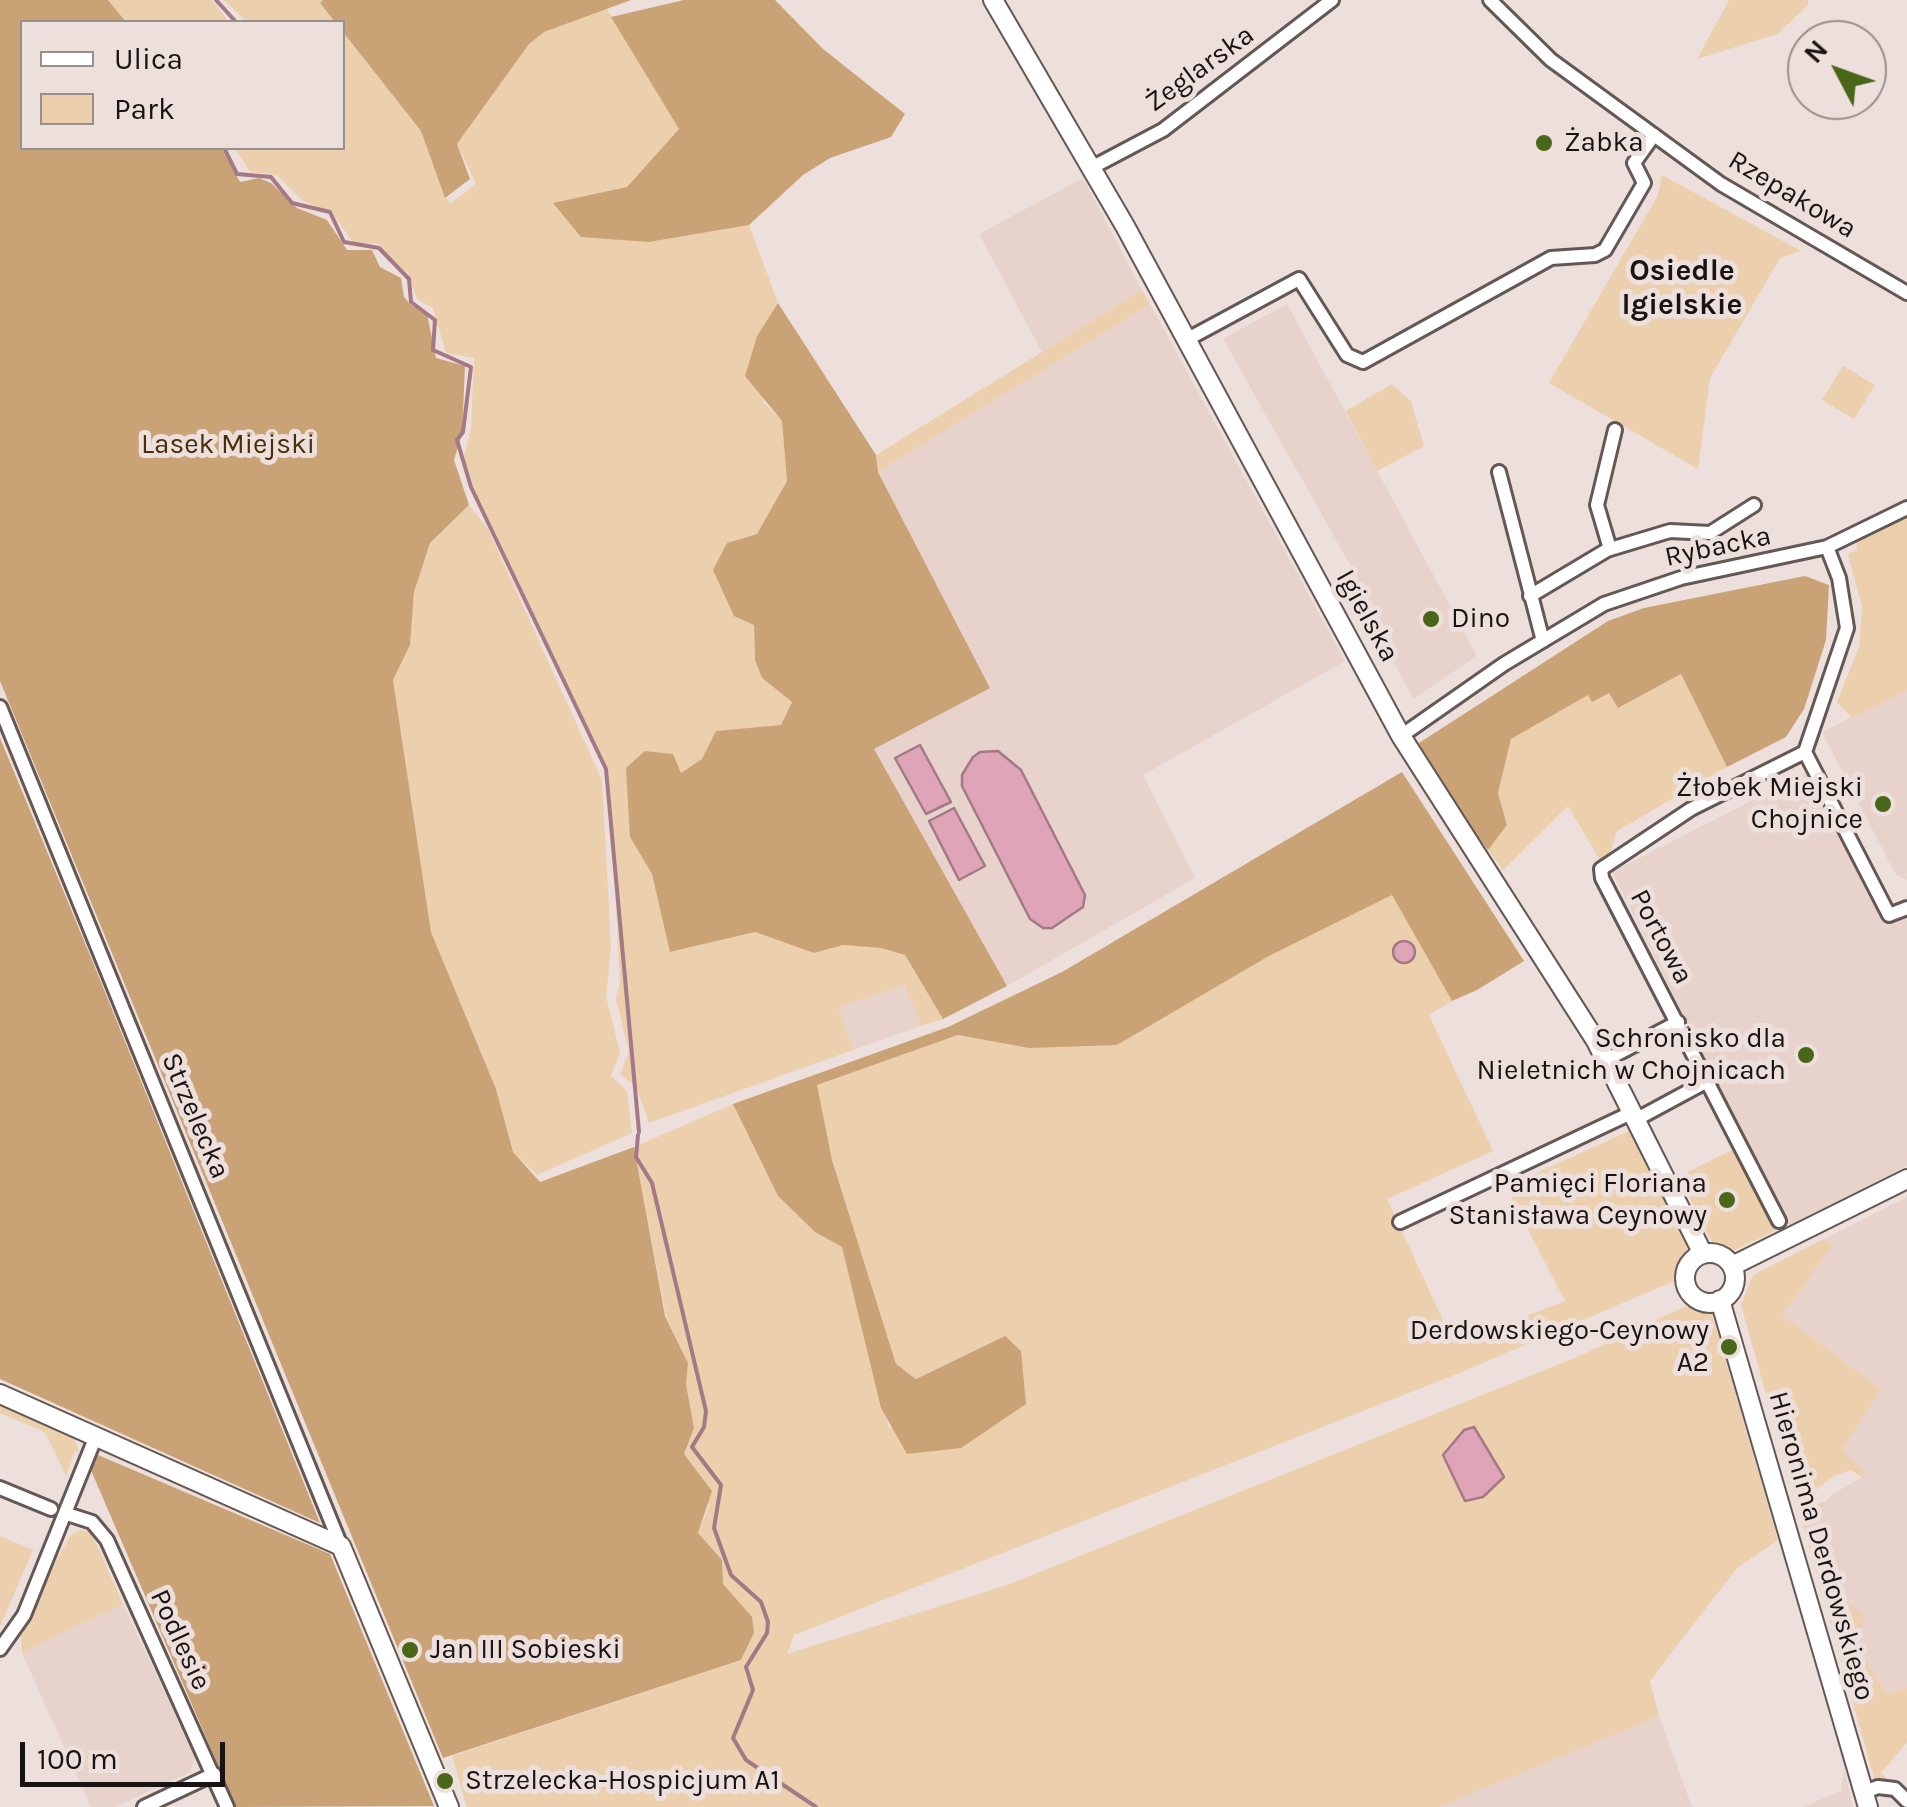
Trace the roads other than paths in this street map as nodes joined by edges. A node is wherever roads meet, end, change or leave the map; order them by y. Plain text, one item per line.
1 (993, 0) edge
2 (1332, 0) edge
3 (1490, 0) edge
4 (1654, 135) junction
5 (1091, 168) junction
6 (1907, 293) edge
7 (1186, 340) junction
8 (1615, 430) dead end
9 (1499, 472) dead end
10 (1754, 505) dead end
11 (1907, 508) edge
12 (1827, 547) junction
13 (1610, 549) junction
14 (1530, 596) junction
15 (1543, 641) junction
16 (0, 707) edge
17 (1401, 736) junction
18 (1805, 752) junction
19 (1907, 908) edge
20 (1678, 1022) junction
21 (1606, 1060) junction
22 (1712, 1078) junction
23 (1635, 1115) junction
24 (1907, 1179) edge
25 (1779, 1220) dead end
26 (1400, 1222) dead end
27 (1703, 1254) junction
28 (1732, 1266) junction
29 (1720, 1300) junction
30 (0, 1394) edge
31 (96, 1436) junction
32 (0, 1488) edge
33 (50, 1509) dead end
34 (67, 1514) junction
35 (341, 1546) junction
36 (0, 1650) edge
37 (214, 1774) junction
38 (1866, 1799) edge
39 (1907, 1801) edge
40 (144, 1807) edge
41 (227, 1807) edge
42 (449, 1807) edge

1 - 5 street, Igielska
2 - 5 street, Żeglarska
3 - 4 street, Rzepakowa
4 - 6 street, Rzepakowa
4 - 7 street
5 - 7 street, Igielska
7 - 17 street, Igielska
8 - 13 street
9 - 14 street
10 - 13 street
11 - 12 street, Rybacka
12 - 15 street, Rybacka
12 - 18 street
13 - 14 street
14 - 15 street
15 - 17 street, Rybacka
16 - 35 street, Strzelecka
17 - 21 street, Igielska
18 - 19 street
18 - 20 street, Portowa
20 - 21 street, Portowa
20 - 22 street, Portowa
21 - 23 street, Igielska
22 - 23 street
22 - 25 street, Portowa
23 - 26 street
23 - 27 street, Igielska
24 - 28 street
27 - 28 street
27 - 29 street
28 - 29 street
29 - 38 street, Hieronima Derdowskiego
30 - 31 street
31 - 34 street
31 - 35 street
32 - 33 street
34 - 36 street
34 - 37 street, Podlesie
35 - 42 street, Strzelecka
37 - 40 street
37 - 41 street, Podlesie
38 - 39 street

